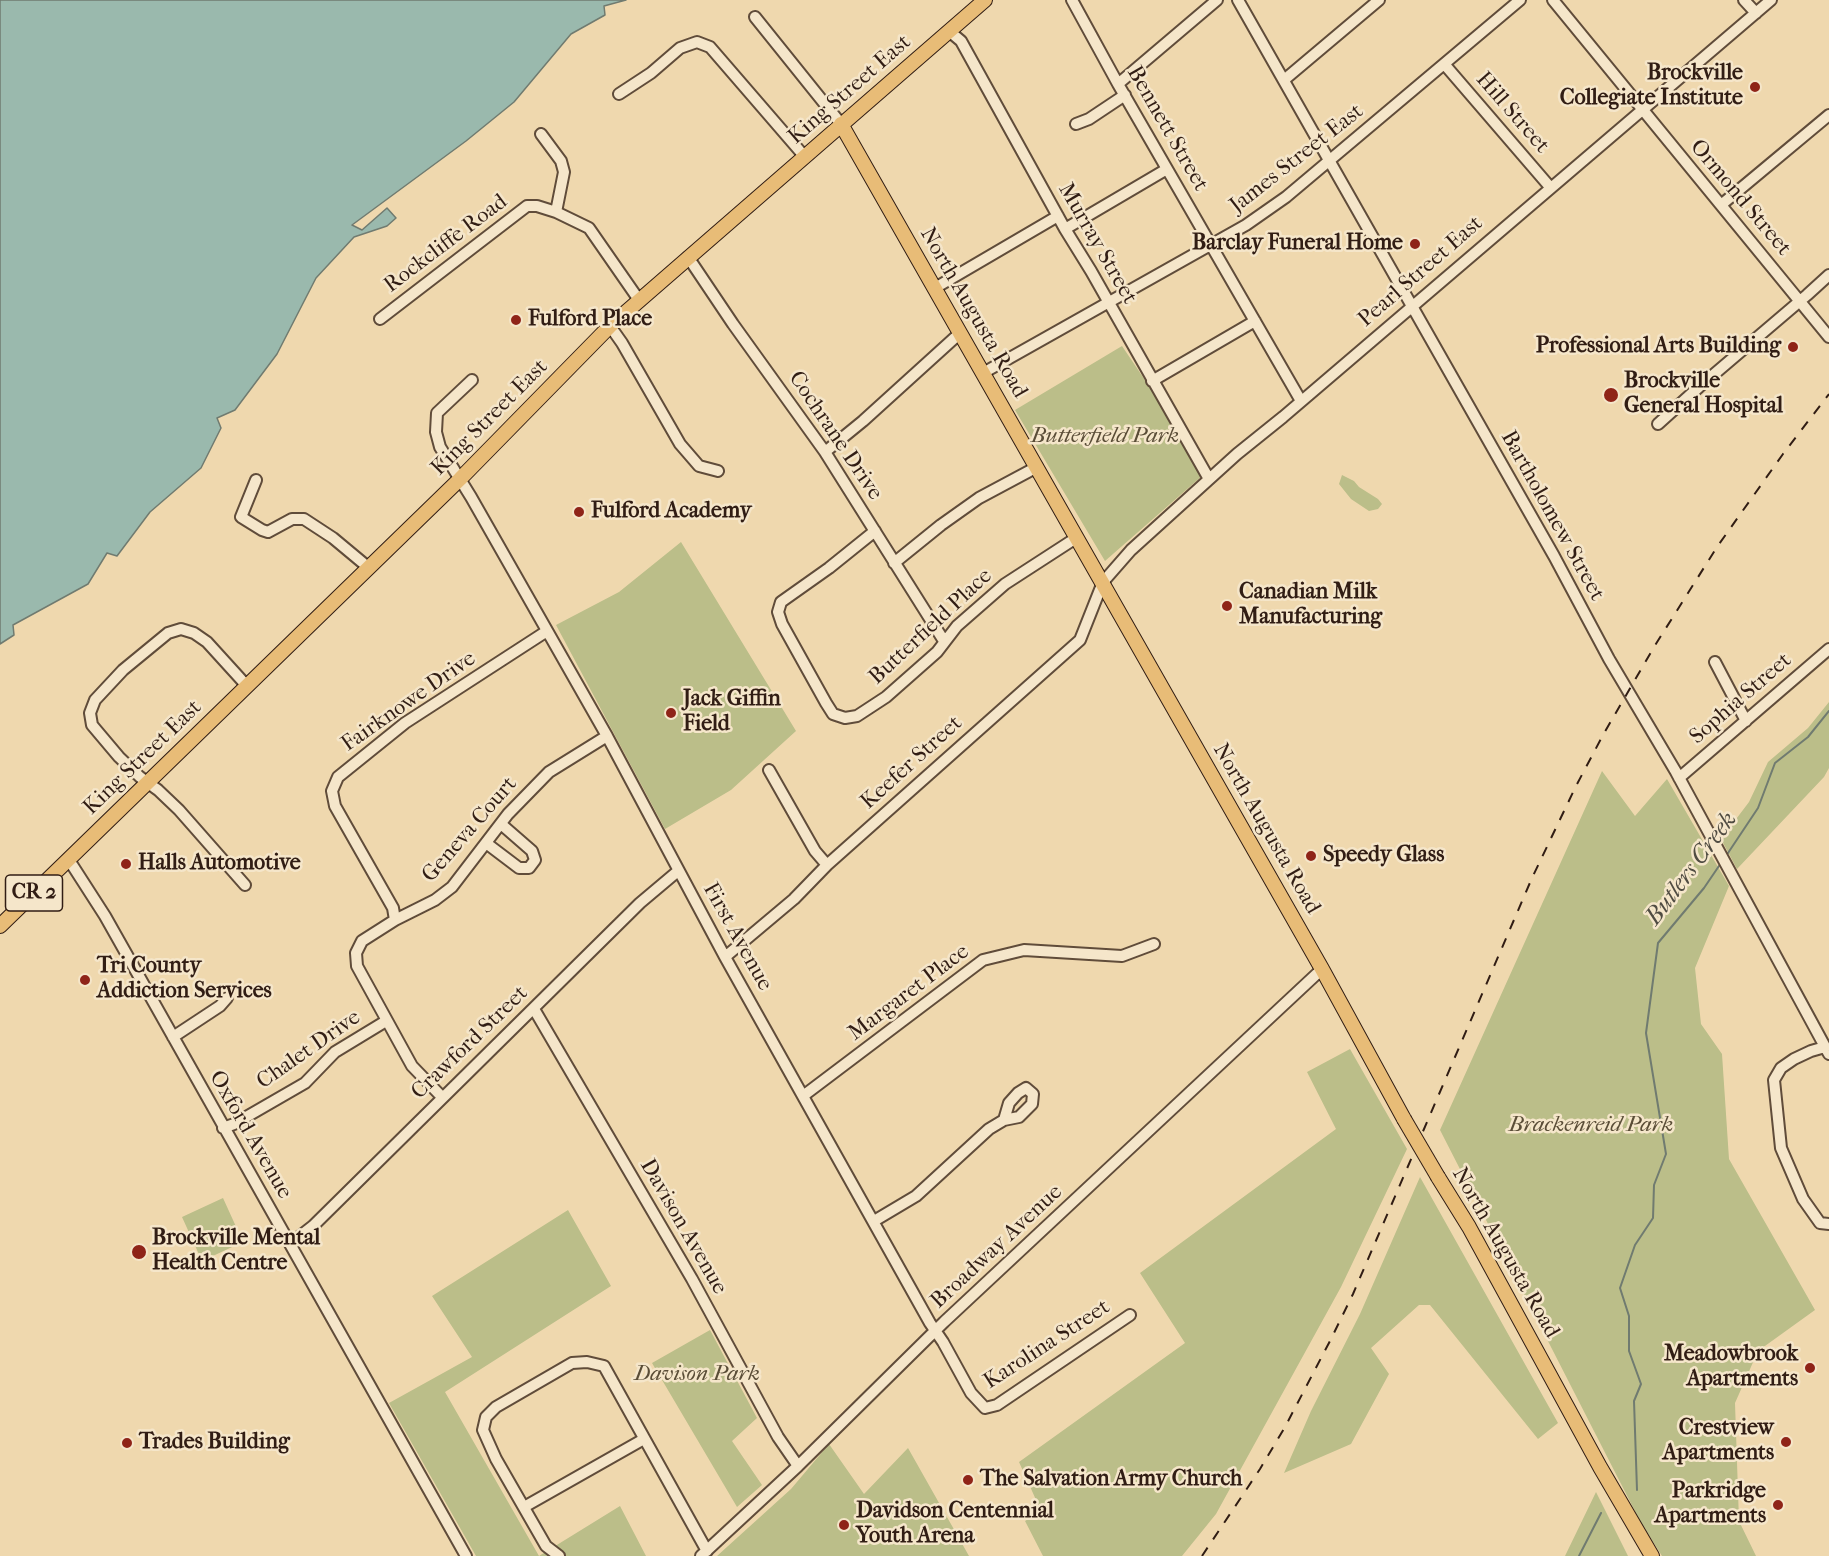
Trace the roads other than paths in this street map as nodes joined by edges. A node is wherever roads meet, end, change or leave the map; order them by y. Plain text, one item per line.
1 (985, 0) edge
2 (1072, 0) edge
3 (1217, 0) edge
4 (1238, 0) edge
5 (1379, 0) edge
6 (1520, 0) edge
7 (1553, 0) edge
8 (1744, 0) edge
9 (1772, 0) edge
10 (1756, 13) junction
11 (756, 17) dead end
12 (949, 31) junction
13 (1445, 65) junction
14 (1284, 80) junction
15 (1118, 84) junction
16 (619, 94) dead end
17 (1125, 95) junction
18 (1645, 110) junction
19 (1829, 115) edge
20 (841, 124) junction
21 (1076, 124) dead end
22 (541, 134) dead end
23 (805, 157) junction
24 (1330, 160) junction
25 (1167, 169) junction
26 (1550, 187) junction
27 (1721, 205) junction
28 (556, 212) junction
29 (1058, 216) junction
30 (1065, 229) junction
31 (1211, 245) junction
32 (688, 257) junction
33 (1829, 275) edge
34 (935, 288) junction
35 (639, 300) junction
36 (1801, 301) junction
37 (1109, 302) junction
38 (1411, 305) junction
39 (380, 319) dead end
40 (1255, 321) junction
41 (610, 327) junction
42 (960, 333) junction
43 (1829, 337) edge
44 (983, 373) junction
45 (472, 380) dead end
46 (1152, 381) junction
47 (1301, 401) junction
48 (1658, 424) dead end
49 (825, 452) junction
50 (1037, 467) junction
51 (718, 471) dead end
52 (460, 479) junction
53 (1209, 479) junction
54 (256, 480) dead end
55 (875, 531) junction
56 (1076, 538) junction
57 (894, 563) junction
58 (369, 568) junction
59 (1103, 582) junction
60 (547, 631) junction
61 (944, 641) junction
62 (1829, 649) edge
63 (1715, 662) dead end
64 (247, 686) junction
65 (1746, 721) junction
66 (607, 736) junction
67 (770, 770) dead end
68 (1679, 778) junction
69 (147, 783) junction
70 (501, 824) junction
71 (486, 843) junction
72 (69, 860) junction
73 (827, 865) junction
74 (678, 871) junction
75 (245, 885) dead end
76 (395, 920) junction
77 (0, 926) edge
78 (1154, 944) dead end
79 (725, 957) junction
80 (1322, 969) junction
81 (227, 998) dead end
82 (534, 1009) junction
83 (386, 1021) junction
84 (173, 1037) junction
85 (1827, 1051) edge
86 (803, 1096) junction
87 (442, 1097) junction
88 (1004, 1120) dead end
89 (223, 1128) junction
90 (874, 1221) junction
91 (1829, 1224) edge
92 (290, 1244) junction
93 (1130, 1315) dead end
94 (935, 1331) junction
95 (986, 1407) joint
96 (644, 1439) junction
97 (798, 1466) junction
98 (524, 1507) junction
99 (704, 1554) edge
100 (466, 1556) edge
101 (559, 1556) edge
102 (1652, 1556) edge

1 - 12 main road, King Street East
2 - 15 street, Bennett Street
3 - 15 street
4 - 14 street, Bartholomew Street
5 - 14 street
6 - 13 street, James Street East
7 - 18 street, Ormond Street
8 - 10 street
9 - 10 street, Pearl Street East
10 - 18 street, Pearl Street East
11 - 20 street
12 - 20 main road, King Street East
12 - 29 street, Murray Street
13 - 24 street, James Street East
13 - 26 street, Hill Street
14 - 24 street, Bartholomew Street
15 - 17 street, Bennett Street
16 - 23 street
17 - 21 street
17 - 25 street, Bennett Street
18 - 26 street, Pearl Street East
18 - 27 street, Ormond Street
19 - 27 street
20 - 23 main road, King Street East
20 - 34 main road, North Augusta Road
22 - 28 street
23 - 32 main road, King Street East
24 - 31 street, James Street East
24 - 38 street, Bartholomew Street
25 - 30 street
25 - 31 street, Bennett Street
26 - 38 street, Pearl Street East
27 - 36 street, Ormond Street
28 - 35 street, Rockcliffe Road
28 - 39 street, Rockcliffe Road
29 - 30 street, Murray Street
29 - 34 street
30 - 37 street, Murray Street
31 - 37 street, James Street East
31 - 40 street, Bennett Street
32 - 35 main road, King Street East
32 - 49 street, Cochrane Drive
33 - 36 street
34 - 42 main road, North Augusta Road
35 - 41 main road, King Street East
36 - 43 street, Ormond Street
36 - 48 street
37 - 44 street, James Street East
37 - 46 street, Murray Street
38 - 47 street, Pearl Street East
38 - 68 street, Bartholomew Street
40 - 46 street
40 - 47 street, Bennett Street
41 - 51 street
41 - 52 main road, King Street East
42 - 44 main road, North Augusta Road
42 - 49 street
44 - 50 main road, North Augusta Road
45 - 52 street, First Avenue
46 - 53 street, Murray Street
47 - 53 street, Pearl Street East
49 - 55 street, Cochrane Drive
50 - 56 main road, North Augusta Road
50 - 57 street
52 - 58 main road, King Street East
52 - 60 street, First Avenue
53 - 59 street, Pearl Street East
54 - 58 street
55 - 57 street, Cochrane Drive
55 - 61 street, Butterfield Place
56 - 59 main road, North Augusta Road
56 - 61 street, Butterfield Place
57 - 61 street, Cochrane Drive
58 - 64 main road, King Street East
59 - 73 street, Keefer Street
59 - 80 main road, North Augusta Road
60 - 66 street, First Avenue
60 - 76 street, Fairknowe Drive
62 - 65 street, Sophia Street
63 - 65 street
64 - 69 main road, King Street East
64 - 69 street
65 - 68 street, Sophia Street
66 - 70 street, Geneva Court
66 - 74 street, First Avenue
67 - 73 street
68 - 85 street, Bartholomew Street
69 - 72 main road, King Street East
69 - 75 street
70 - 71 street, Geneva Court
70 - 71 street
71 - 76 street, Geneva Court
72 - 77 main road, CR 2
72 - 84 street, Oxford Avenue
73 - 79 street, Keefer Street
74 - 79 street, First Avenue
74 - 82 street, Crawford Street
76 - 83 street, Geneva Court
78 - 86 street, Margaret Place
79 - 86 street, First Avenue
80 - 94 street, Broadway Avenue
80 - 102 main road, North Augusta Road, bridge
81 - 84 street
82 - 87 street, Crawford Street
82 - 97 street, Davison Avenue
83 - 87 street, Geneva Court
83 - 89 street, Chalet Drive
84 - 89 street, Oxford Avenue
85 - 91 street
86 - 90 street, First Avenue
87 - 92 street, Crawford Street
88 - 90 street
89 - 92 street, Oxford Avenue
90 - 94 street, First Avenue
92 - 100 street, Oxford Avenue
93 - 95 street, Karolina Street
94 - 95 street, First Avenue
94 - 97 street, Broadway Avenue
96 - 98 street
96 - 98 street
96 - 99 street
97 - 99 street, Broadway Avenue
98 - 101 street

